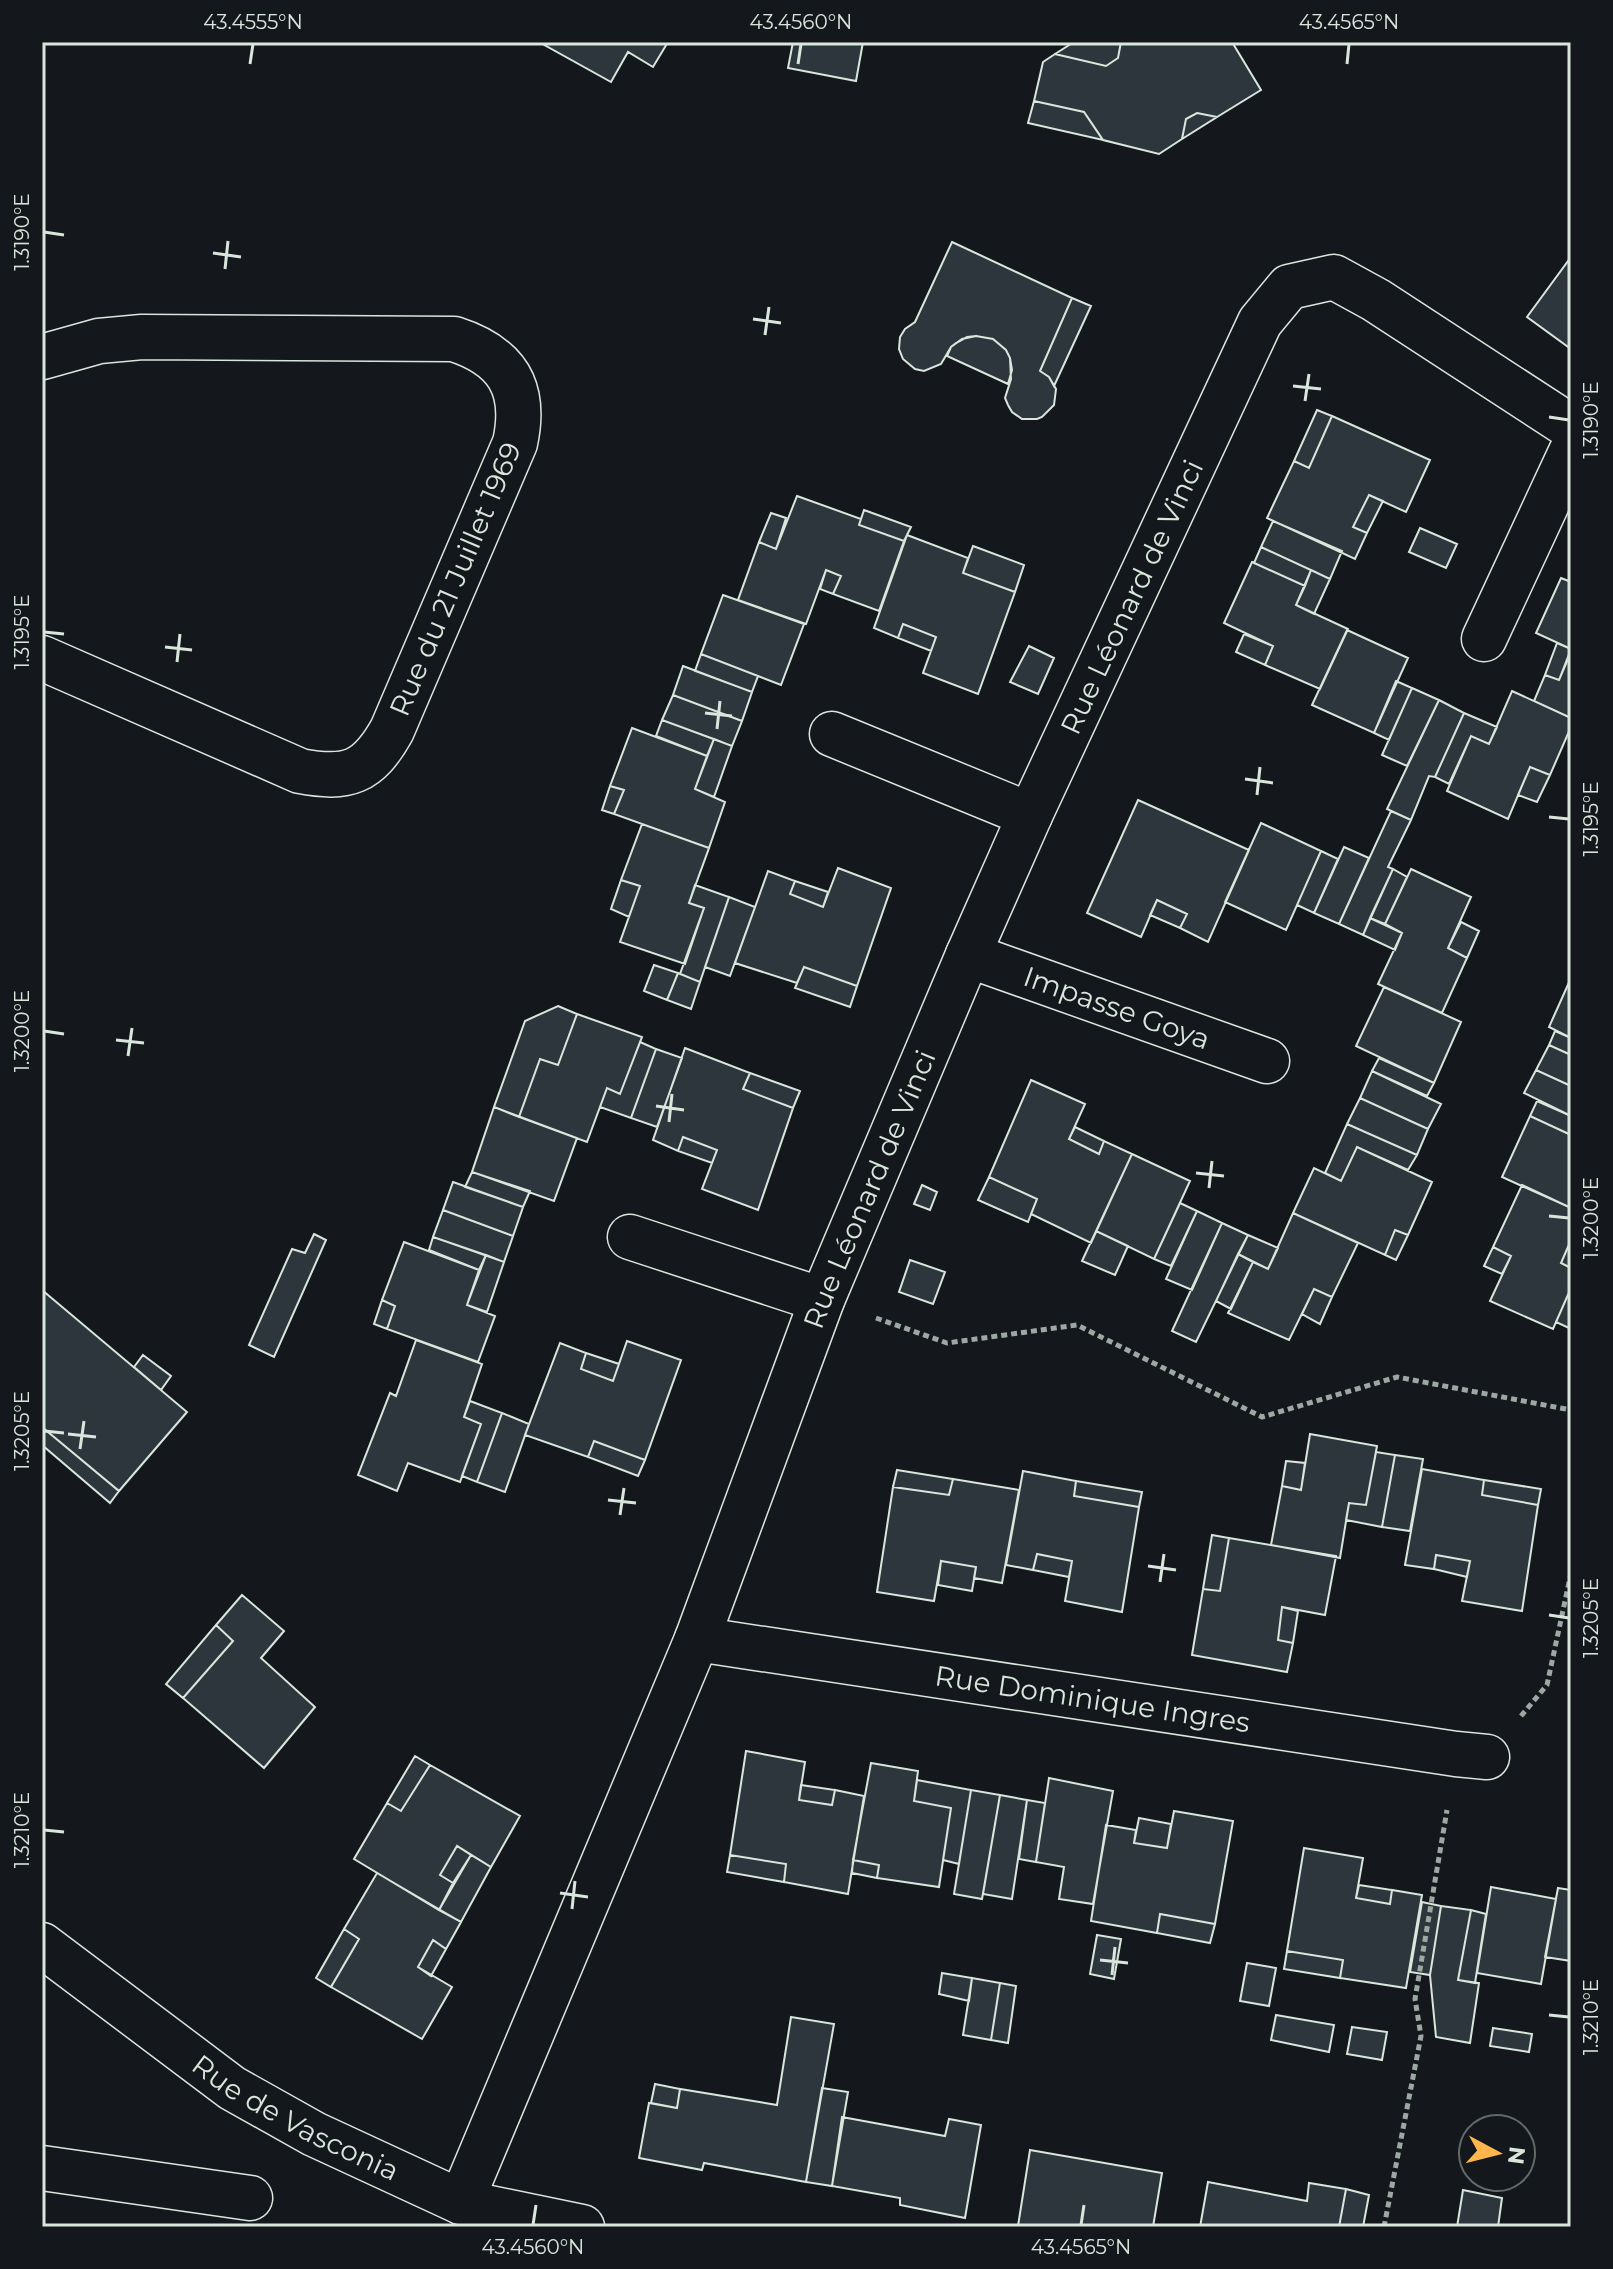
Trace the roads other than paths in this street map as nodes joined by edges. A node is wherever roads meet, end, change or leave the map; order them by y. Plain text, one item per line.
1 (42, 357) edge
2 (1571, 427) edge
3 (1571, 452) edge
4 (1484, 639) dead end
5 (42, 658) edge
6 (832, 734) dead end
7 (1030, 815) junction
8 (968, 955) junction
9 (1267, 1061) dead end
10 (630, 1237) dead end
11 (822, 1300) junction
12 (697, 1639) junction
13 (1472, 1756) road end
14 (42, 1945) edge
15 (42, 2168) edge
16 (250, 2198) dead end
17 (461, 2202) junction
18 (582, 2227) edge

1 - 5 street, Rue du 21 Juillet 1969
2 - 7 street, Rue Léonard de Vinci
3 - 4 street
6 - 7 street
7 - 8 street, Rue Léonard de Vinci
8 - 9 street, Impasse Goya
8 - 11 street, Rue Léonard de Vinci
10 - 11 street
11 - 12 street, Rue Léonard de Vinci
12 - 13 street, Rue Dominique Ingres
12 - 17 street, Rue Léonard de Vinci
14 - 17 street, Rue de Vasconia
15 - 16 street
17 - 18 street, Rue de Vasconia

